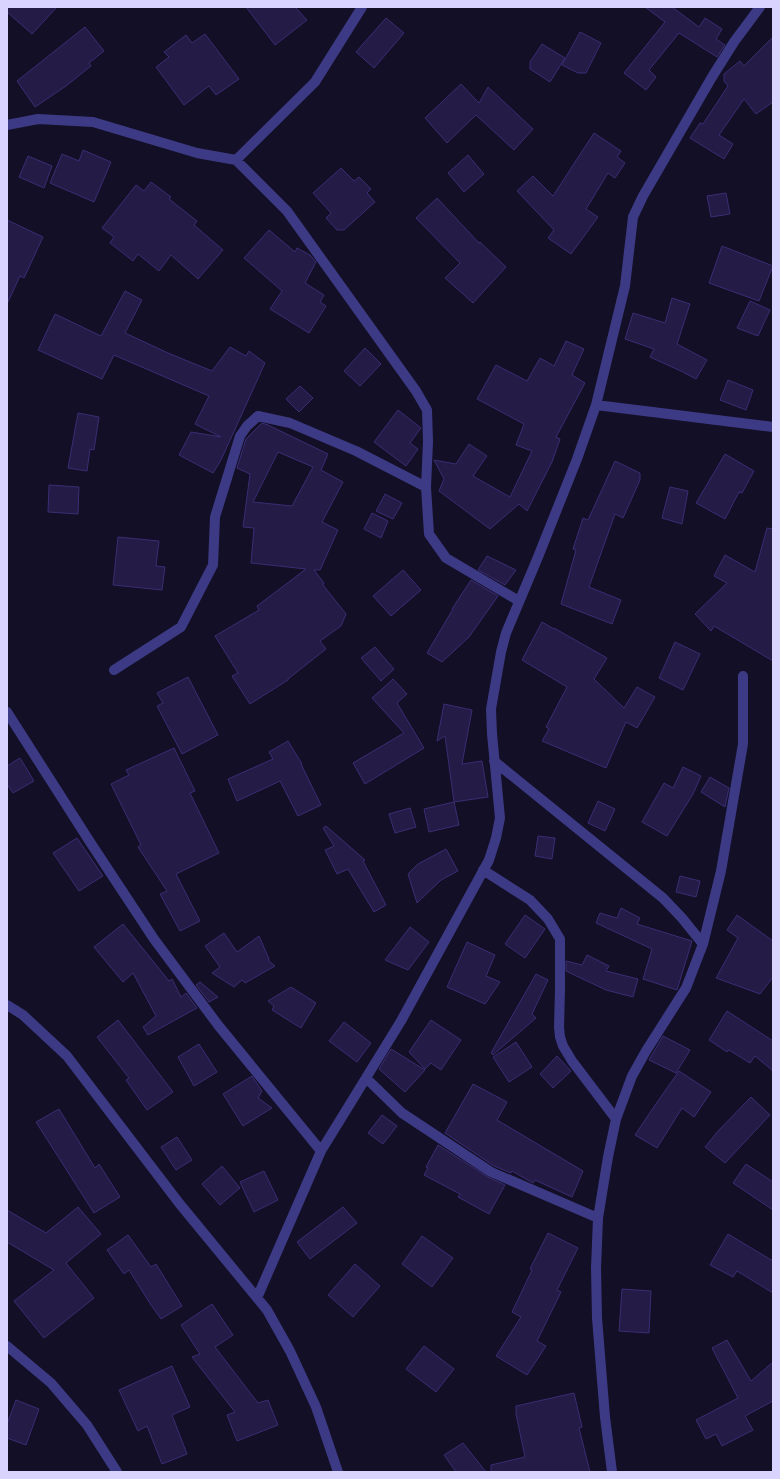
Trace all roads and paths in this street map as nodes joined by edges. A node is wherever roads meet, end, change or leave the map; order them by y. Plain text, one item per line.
1 (362, 7) edge
2 (760, 7) edge
3 (8, 123) edge
4 (236, 160) junction
5 (596, 405) junction
6 (773, 427) edge
7 (426, 487) junction
8 (519, 601) junction
9 (114, 670) dead end
10 (743, 676) dead end
11 (7, 712) edge
12 (494, 761) junction
13 (483, 870) junction
14 (703, 944) junction
15 (7, 1005) edge
16 (366, 1078) junction
17 (616, 1119) junction
18 (321, 1151) junction
19 (598, 1218) junction
20 (257, 1298) junction
21 (7, 1346) edge
22 (117, 1472) edge
23 (338, 1472) edge
24 (612, 1472) edge

1 - 4 street
2 - 5 street
3 - 4 street
4 - 7 street
5 - 6 street
5 - 8 street
7 - 8 street
7 - 9 street
8 - 12 street
10 - 14 street
11 - 18 street
12 - 13 street
12 - 14 street
13 - 16 street
13 - 17 street
14 - 17 street
15 - 20 street
16 - 18 street
16 - 19 street
17 - 19 street
18 - 20 street
19 - 24 street
20 - 23 street
21 - 22 street

